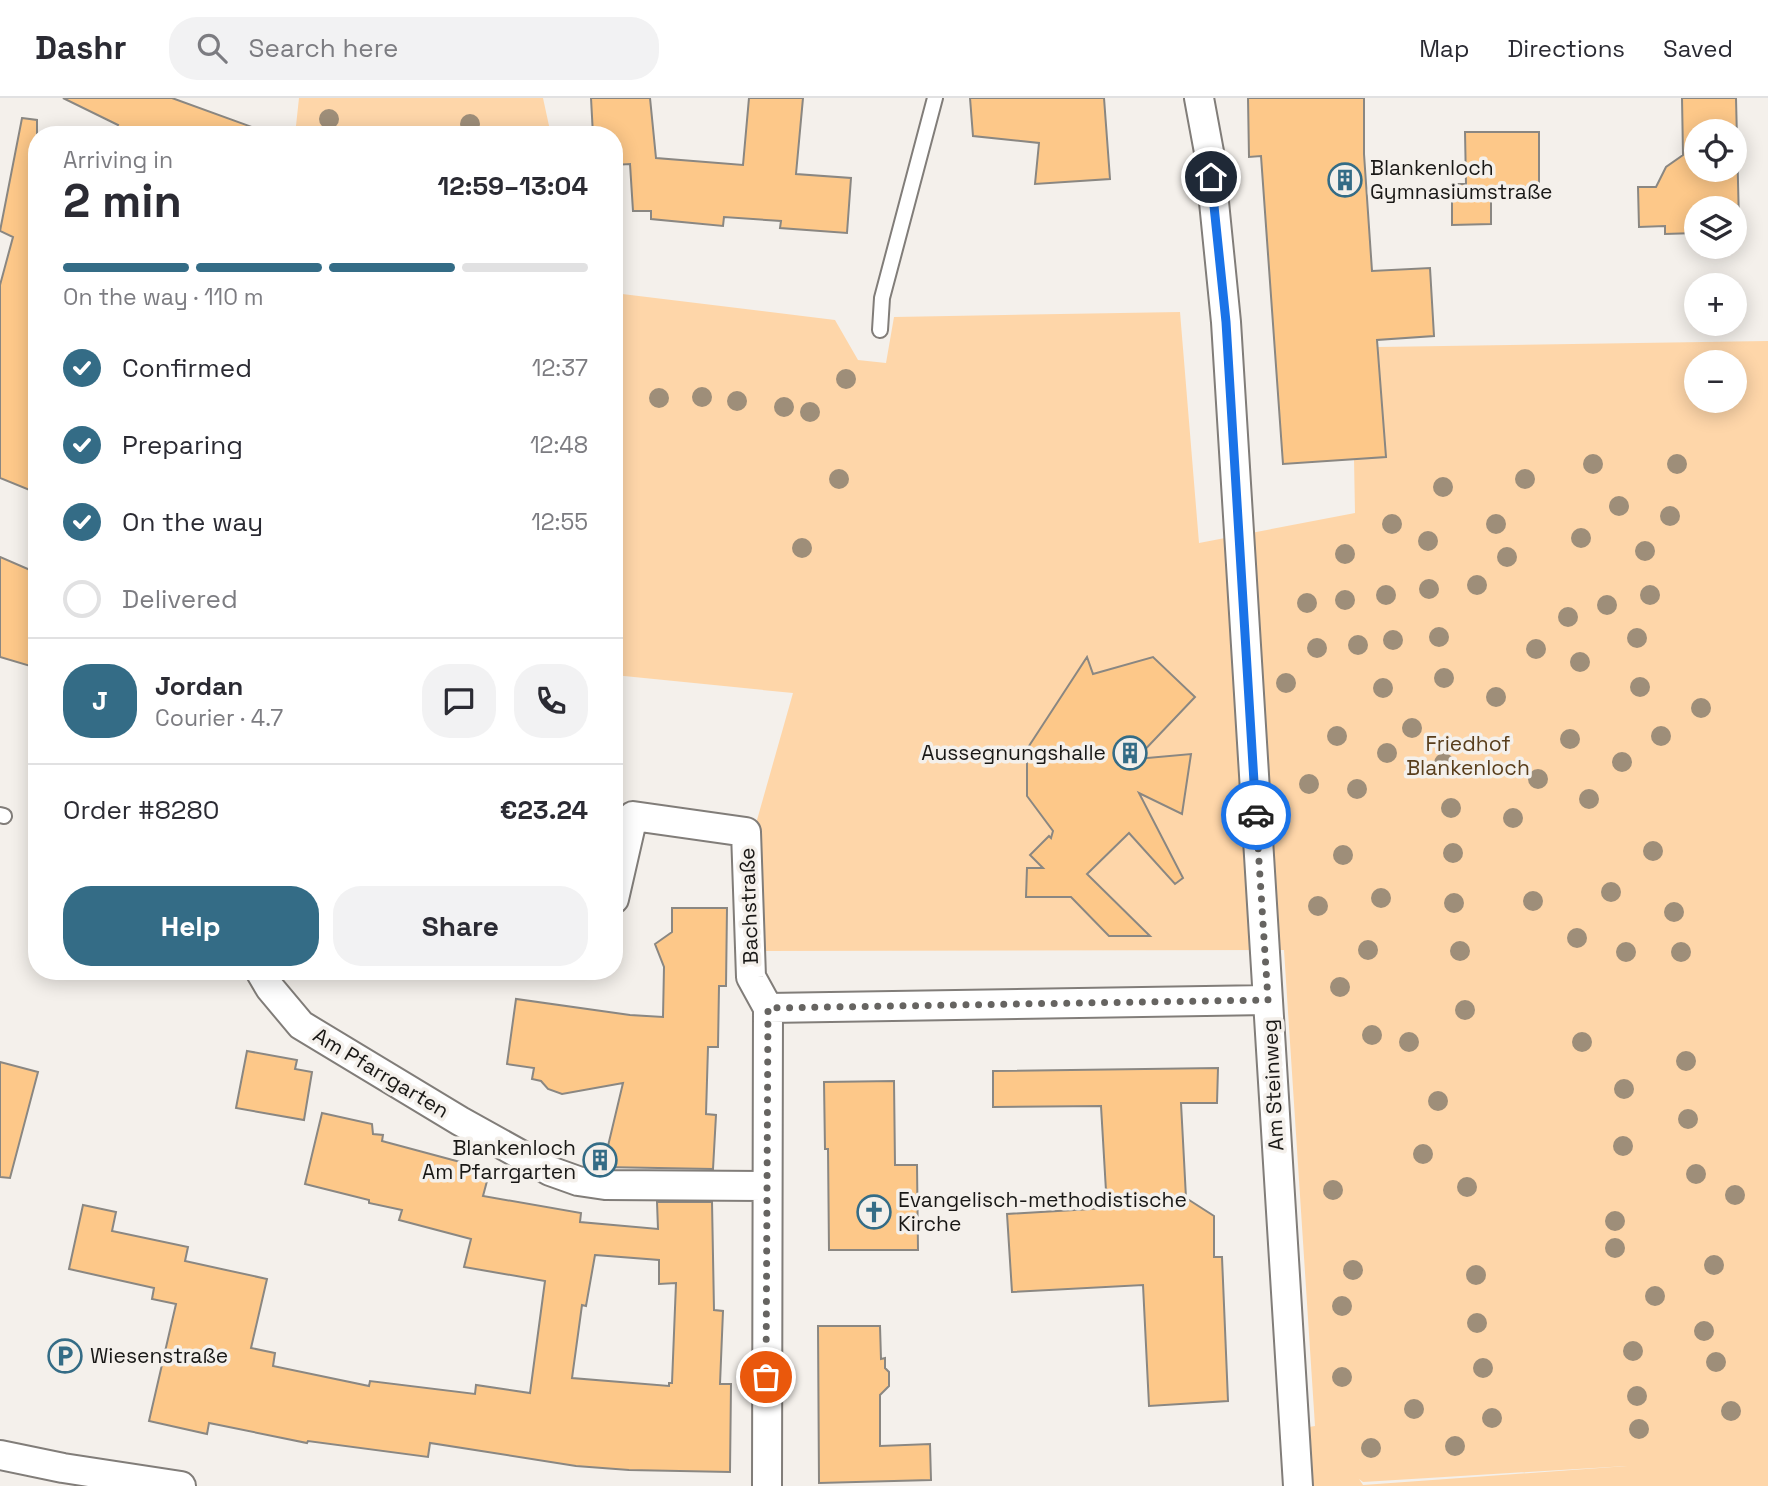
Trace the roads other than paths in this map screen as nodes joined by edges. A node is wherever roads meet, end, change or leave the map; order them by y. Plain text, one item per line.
1 (935, 98) edge
2 (1199, 98) edge
3 (880, 330) dead end
4 (623, 860) edge
5 (265, 980) edge
6 (1268, 1000) junction
7 (768, 1008) junction
8 (766, 1186) junction
9 (0, 1455) edge
10 (181, 1486) edge
11 (766, 1486) edge
12 (1298, 1486) edge

1 - 3 lane
2 - 6 street, Am Steinweg
4 - 7 street, Bachstraße
5 - 8 street, Am Pfarrgarten
6 - 7 street
6 - 12 street, Am Steinweg
7 - 8 street, Bachstraße
8 - 11 street, Bachstraße
9 - 10 street

